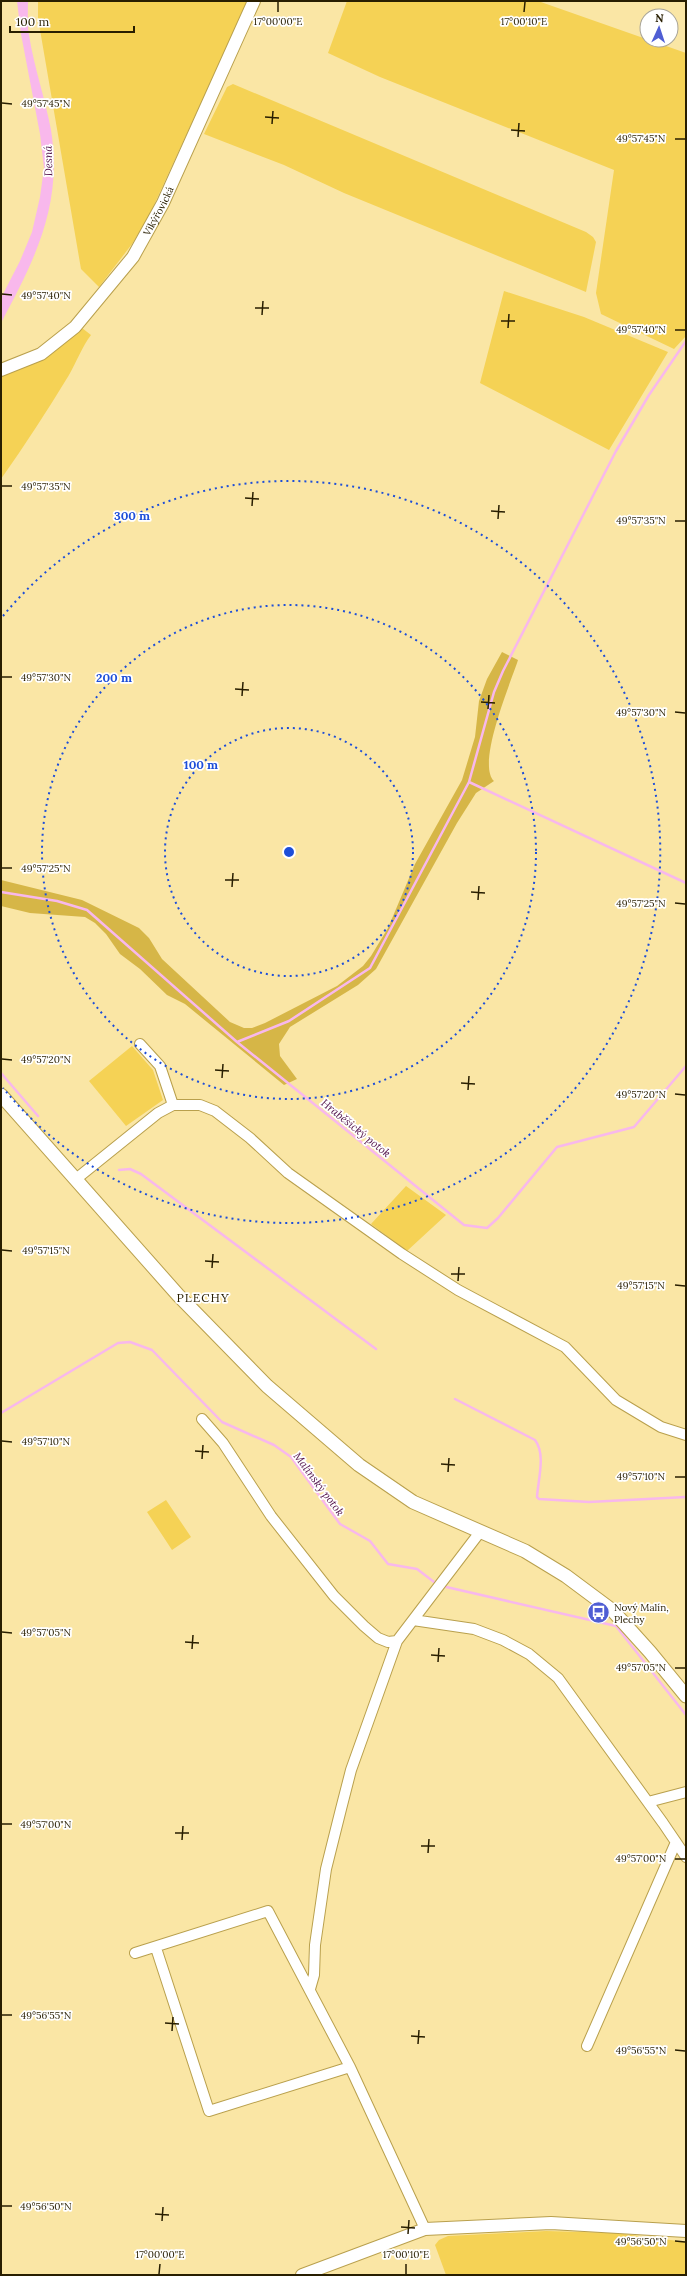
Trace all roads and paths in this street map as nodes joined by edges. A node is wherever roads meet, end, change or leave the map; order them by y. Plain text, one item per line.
1 (254, 1) edge
2 (1, 370) edge
3 (140, 1044) dead end
4 (1, 1095) edge
5 (173, 1105) junction
6 (76, 1179) junction
7 (202, 1419) dead end
8 (686, 1435) edge
9 (480, 1532) junction
10 (413, 1620) junction
11 (396, 1641) junction
12 (686, 1696) edge
13 (686, 1792) edge
14 (648, 1802) junction
15 (676, 1842) junction
16 (686, 1857) edge
17 (156, 1948) junction
18 (136, 1953) dead end
19 (310, 1989) junction
20 (587, 2046) dead end
21 (350, 2067) junction
22 (425, 2229) junction
23 (686, 2231) edge
24 (302, 2275) edge

1 - 2 street, Vikýřovická
3 - 5 street
4 - 6 main road
5 - 6 street
5 - 8 street
6 - 9 main road
7 - 11 street
9 - 10 street
9 - 12 main road
10 - 11 street
10 - 14 street
11 - 19 street
13 - 14 street
14 - 15 street
15 - 16 street
15 - 20 street
17 - 18 street
17 - 19 street
17 - 21 street
19 - 21 street
21 - 22 street
22 - 23 street
22 - 24 street

